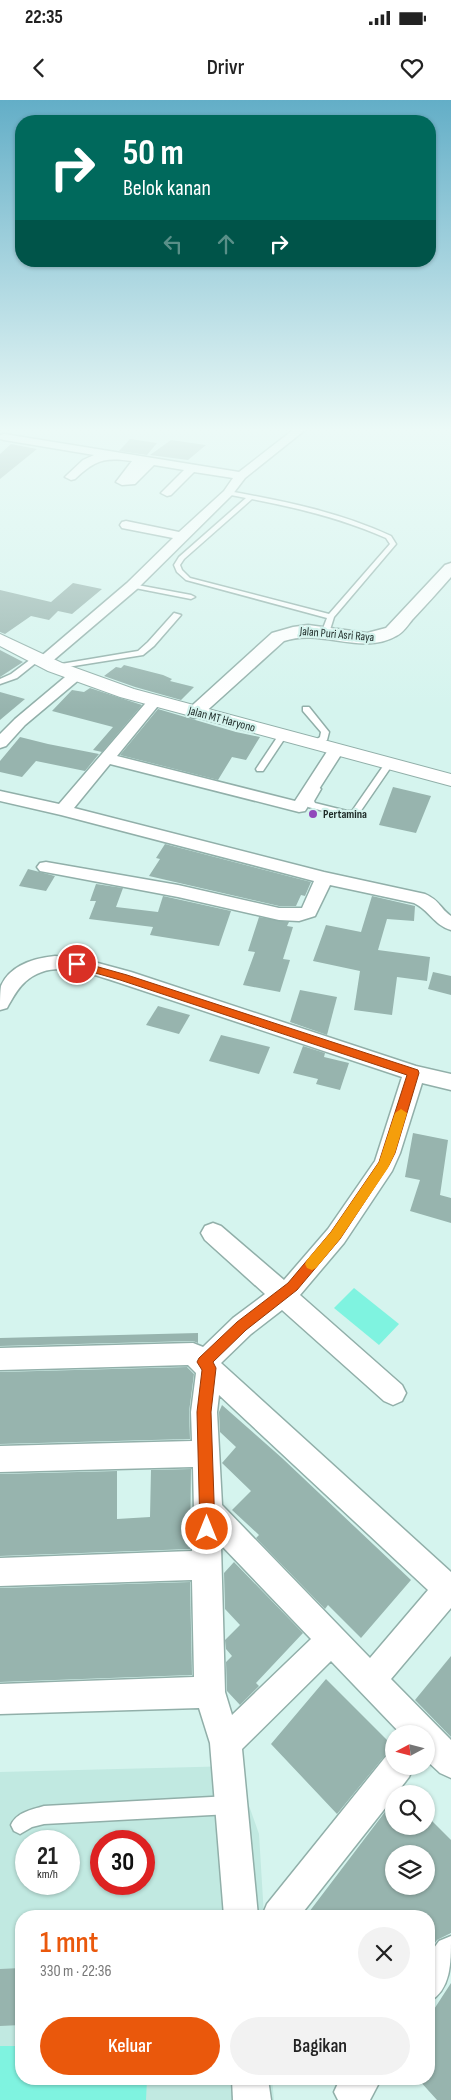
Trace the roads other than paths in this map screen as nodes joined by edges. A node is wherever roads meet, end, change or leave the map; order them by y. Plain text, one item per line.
1 (196, 523) edge
2 (221, 523) edge
3 (356, 523) edge
4 (126, 525) dead end
5 (182, 536) junction
6 (451, 568) edge
7 (451, 584) edge
8 (132, 586) junction
9 (191, 597) dead end
10 (177, 616) dead end
11 (413, 616) junction
12 (328, 624) junction
13 (0, 639) edge
14 (46, 662) junction
15 (76, 675) junction
16 (0, 682) edge
17 (229, 691) junction
18 (155, 702) junction
19 (306, 709) dead end
20 (203, 714) junction
21 (283, 735) junction
22 (0, 743) edge
23 (314, 744) junction
24 (339, 750) junction
25 (108, 759) junction
26 (389, 764) junction
27 (260, 769) dead end
28 (451, 780) edge
29 (0, 796) edge
30 (63, 810) junction
31 (46, 867) dead end
32 (324, 878) junction
33 (451, 924) edge
34 (0, 1003) edge
35 (414, 1073) junction
36 (451, 1082) edge
37 (213, 1233) dead end
38 (282, 1295) junction
39 (0, 1359) edge
40 (206, 1365) junction
41 (393, 1393) dead end
42 (204, 1454) junction
43 (0, 1459) edge
44 (208, 1511) junction
45 (206, 1565) junction
46 (0, 1572) edge
47 (448, 1583) edge
48 (332, 1639) junction
49 (371, 1680) junction
50 (210, 1692) junction
51 (0, 1699) edge
52 (414, 1725) edge
53 (226, 1743) junction
54 (435, 1746) edge
55 (451, 1762) edge
56 (391, 1775) edge
57 (231, 1805) junction
58 (20, 1826) dead end
59 (240, 1910) edge
60 (284, 1910) edge
61 (451, 1953) edge
62 (435, 1976) edge
63 (251, 2085) edge
64 (252, 2100) edge

1 - 5 street
2 - 12 lane
3 - 12 lane
4 - 5 street
5 - 8 street
6 - 11 street, Jalan Puri Asri Raya
7 - 11 street, Jalan Puri Asri Raya
8 - 9 lane
8 - 14 street
10 - 14 lane
11 - 12 street, Jalan Puri Asri Raya
11 - 17 street, Jalan Puri Asri Raya
12 - 17 street, Jalan Puri Asri Raya
13 - 14 main road, Jalan MT Haryono
14 - 15 main road, Jalan MT Haryono
14 - 16 lane
15 - 18 main road, Jalan MT Haryono
15 - 22 street
17 - 20 street, Jalan Puri Asri Raya
18 - 20 main road, Jalan MT Haryono
18 - 25 street
19 - 23 lane
20 - 21 main road, Jalan MT Haryono
21 - 23 main road, Jalan MT Haryono
21 - 27 lane
23 - 24 main road, Jalan MT Haryono
24 - 25 street
24 - 26 main road, Jalan MT Haryono
24 - 26 lane
25 - 30 street
26 - 28 main road, Jalan MT Haryono
29 - 30 street
30 - 32 street
31 - 32 street
32 - 33 street
34 - 35 street
35 - 36 street
35 - 38 street
37 - 38 street
38 - 40 street
38 - 41 street
39 - 40 street
40 - 42 street
40 - 47 street
42 - 43 street
42 - 44 street
44 - 45 street
44 - 48 street
45 - 46 street
45 - 50 street
47 - 49 street
48 - 49 street
48 - 53 street
49 - 52 street
50 - 51 street
50 - 53 street
53 - 57 street
54 - 55 street
56 - 60 street
57 - 58 lane
57 - 59 street
61 - 62 street
63 - 64 street

